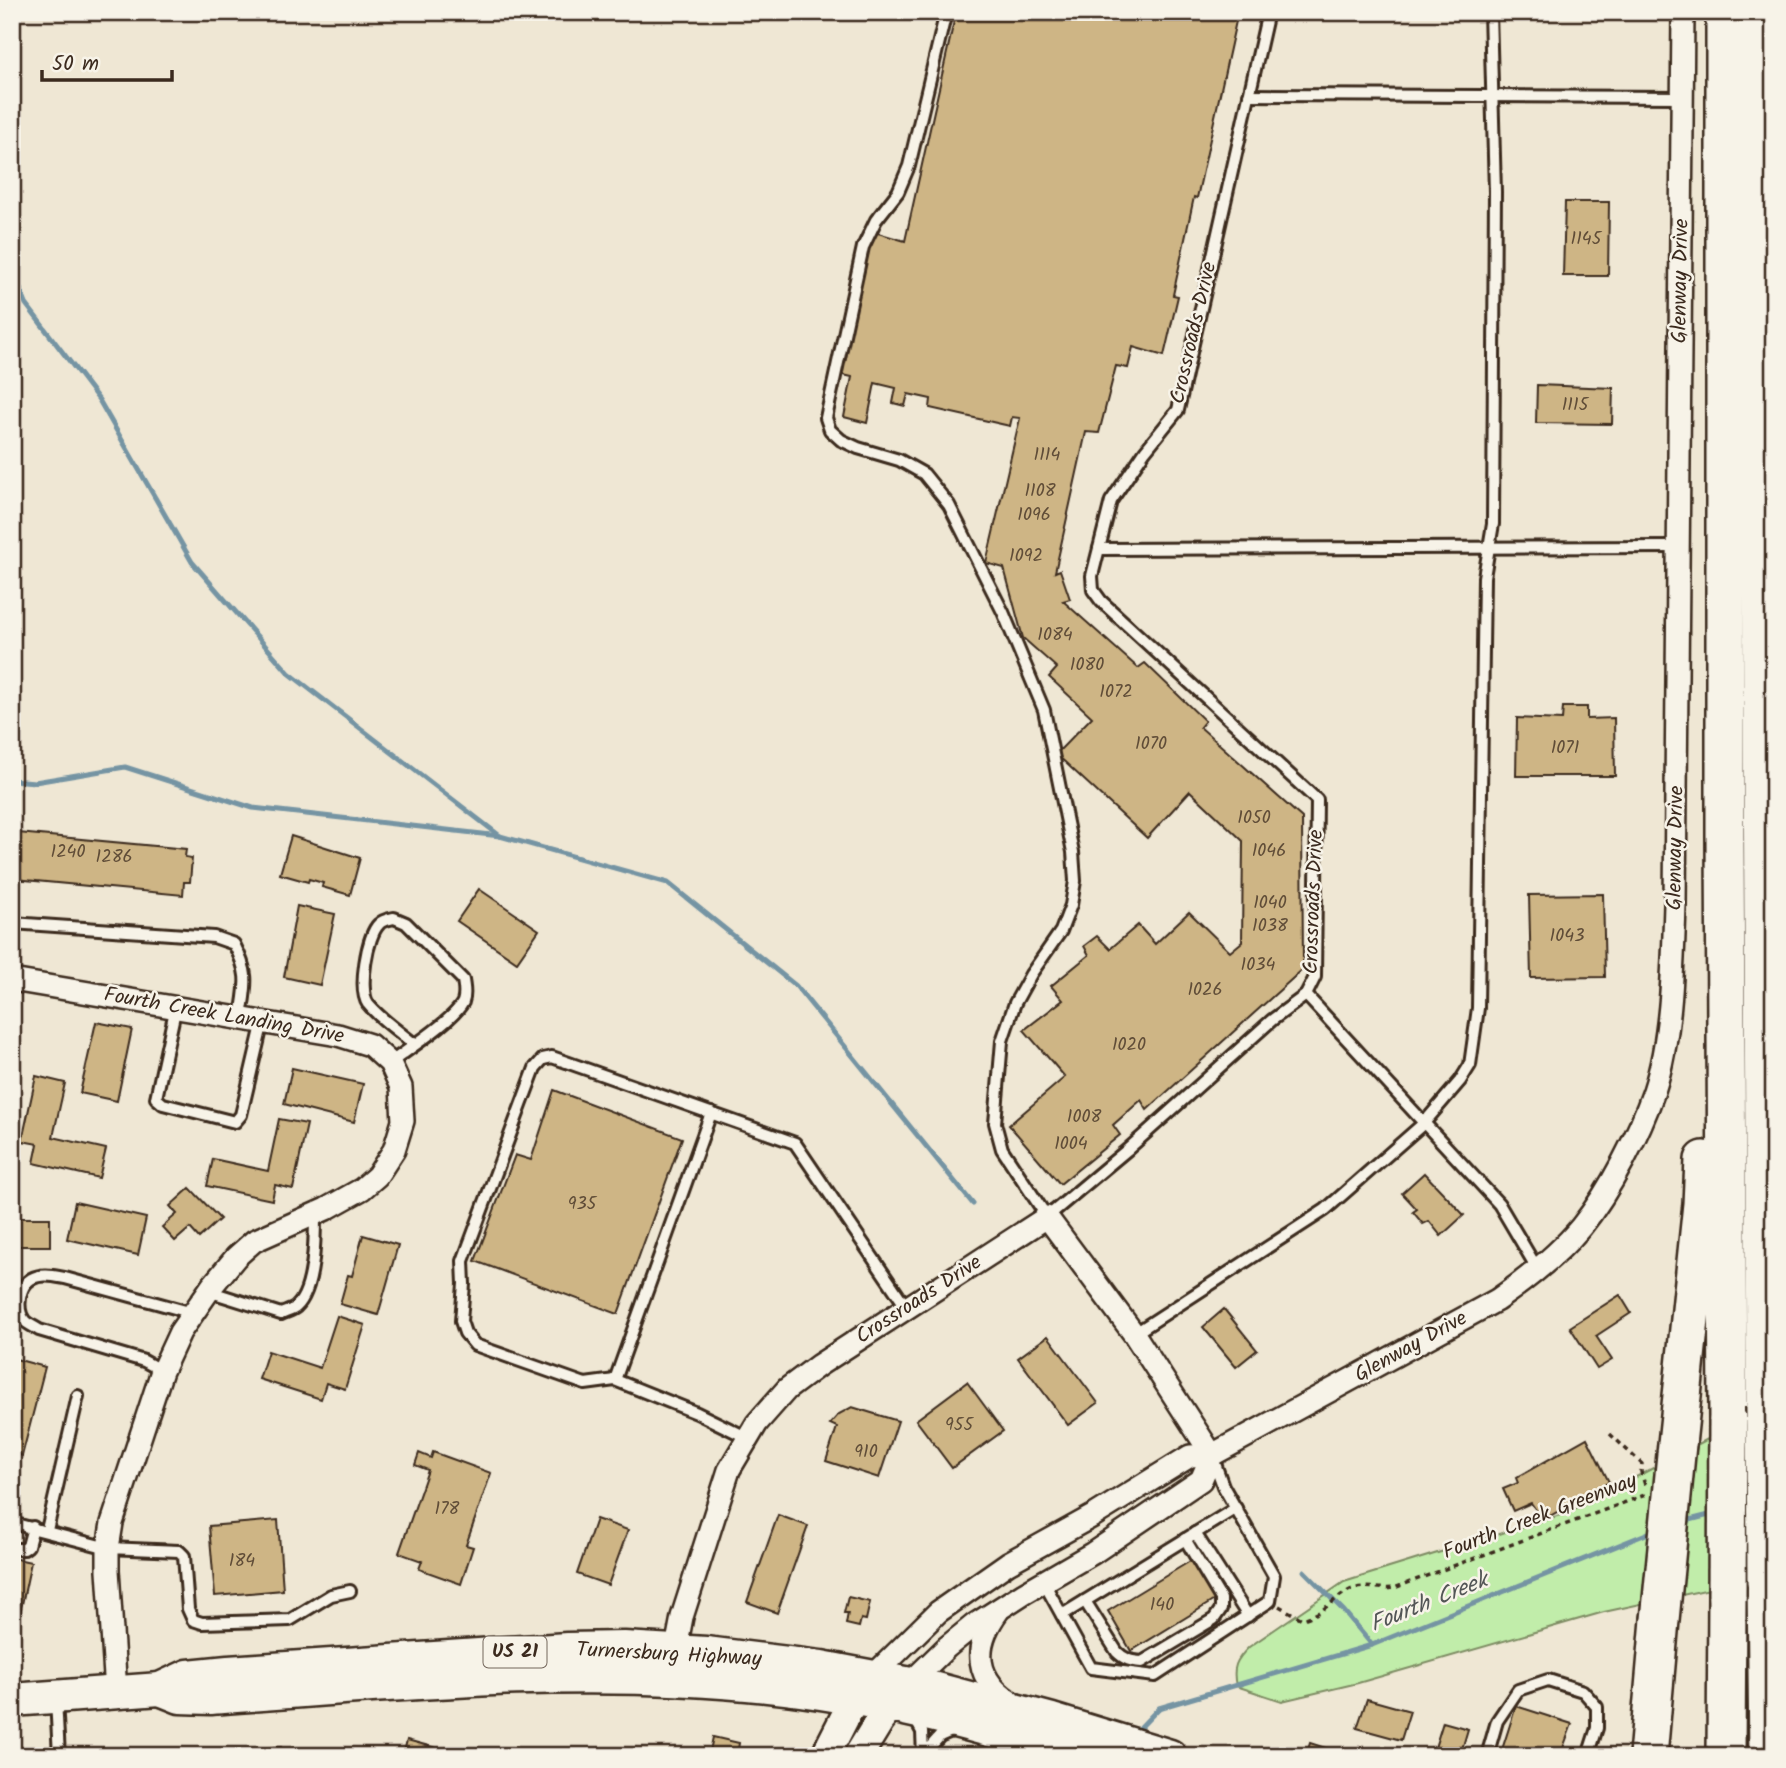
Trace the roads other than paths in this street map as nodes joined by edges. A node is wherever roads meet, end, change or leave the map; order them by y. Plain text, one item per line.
1 (946, 12) edge
2 (1269, 12) edge
3 (1490, 12) edge
4 (1683, 12) edge
5 (1725, 12) edge
6 (1759, 12) edge
7 (1249, 94) junction
8 (1493, 97) junction
9 (1683, 97) junction
10 (1491, 547) junction
11 (1678, 547) junction
12 (1099, 549) junction
13 (1724, 835) junction
14 (12, 923) edge
15 (12, 980) edge
16 (1306, 995) junction
17 (176, 1006) junction
18 (241, 1017) junction
19 (263, 1021) junction
20 (414, 1044) junction
21 (390, 1063) junction
22 (711, 1113) junction
23 (1424, 1124) junction
24 (315, 1214) junction
25 (1047, 1217) junction
26 (1538, 1270) junction
27 (208, 1292) junction
28 (907, 1308) junction
29 (193, 1314) junction
30 (1134, 1334) junction
31 (162, 1371) junction
32 (615, 1380) junction
33 (78, 1396) dead end
34 (748, 1438) junction
35 (1212, 1455) junction
36 (1236, 1507) junction
37 (12, 1522) edge
38 (33, 1527) junction
39 (47, 1531) junction
40 (1190, 1536) junction
41 (108, 1548) junction
42 (12, 1549) edge
43 (1043, 1581) junction
44 (350, 1591) dead end
45 (1085, 1601) junction
46 (1003, 1606) junction
47 (1062, 1615) junction
48 (1248, 1616) junction
49 (673, 1665) junction
50 (864, 1687) junction
51 (116, 1692) junction
52 (56, 1697) junction
53 (899, 1699) junction
54 (12, 1700) edge
55 (1028, 1727) junction
56 (1648, 1754) edge
57 (923, 1755) edge
58 (59, 1756) edge
59 (825, 1756) edge
60 (858, 1756) edge
61 (1078, 1756) edge
62 (1170, 1756) edge
63 (1487, 1756) edge
64 (1588, 1756) edge
65 (1726, 1756) edge
66 (1768, 1756) edge

1 - 25 lane
2 - 7 lane, Crossroads Drive
3 - 8 lane
4 - 9 street, Glenway Drive
5 - 13 highway
6 - 66 highway, bridge
7 - 8 lane
7 - 12 lane, Crossroads Drive
8 - 9 lane
8 - 10 lane
9 - 11 street, Glenway Drive
10 - 11 lane
10 - 12 lane
10 - 23 lane
11 - 26 street, Glenway Drive
12 - 16 lane, Crossroads Drive
13 - 56 highway, bridge
13 - 65 highway, bridge
14 - 18 lane
15 - 17 street, Fourth Creek Landing Drive
16 - 23 lane
16 - 25 lane, Crossroads Drive
17 - 18 street, Fourth Creek Landing Drive
17 - 19 lane
18 - 19 street, Fourth Creek Landing Drive
19 - 21 street, Fourth Creek Landing Drive
20 - 20 lane
20 - 21 lane
21 - 24 street
22 - 28 lane
22 - 32 lane
22 - 32 lane
23 - 26 lane
23 - 30 lane
24 - 27 street
24 - 27 lane
25 - 28 street, Crossroads Drive
25 - 30 street
26 - 35 street, Glenway Drive
27 - 29 street
28 - 34 street, Crossroads Drive
29 - 31 street
29 - 31 lane
30 - 35 street
31 - 41 street
32 - 34 lane
33 - 39 lane
34 - 49 street, Crossroads Drive
35 - 36 lane
35 - 43 street
35 - 50 street, Glenway Drive
36 - 40 lane
36 - 48 lane
37 - 38 lane
38 - 39 lane
38 - 42 lane
39 - 41 lane
40 - 45 lane
40 - 45 lane
40 - 48 lane
41 - 44 lane
41 - 51 street
43 - 46 street
43 - 47 lane
45 - 47 lane
46 - 53 street
46 - 55 street
47 - 48 lane
49 - 50 main road, Turnersburg Highway / US 21
49 - 51 main road, Turnersburg Highway / US 21
50 - 53 main road, Turnersburg Highway / US 21
50 - 59 street
51 - 52 main road, Turnersburg Highway / US 21
52 - 54 main road, Turnersburg Highway / US 21
52 - 58 lane
53 - 55 main road, Turnersburg Highway / US 21
53 - 57 lane
53 - 60 street
55 - 57 lane
55 - 61 main road, Turnersburg Highway / US 21
55 - 62 main road, Turnersburg Highway / US 21
63 - 64 lane

